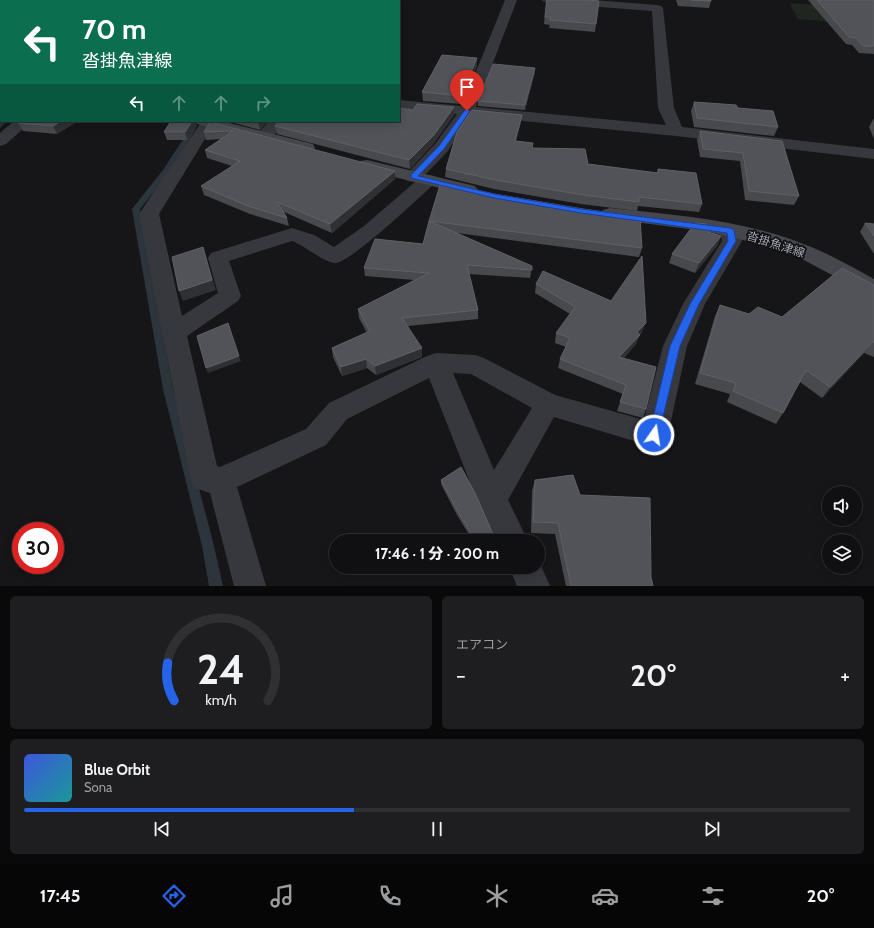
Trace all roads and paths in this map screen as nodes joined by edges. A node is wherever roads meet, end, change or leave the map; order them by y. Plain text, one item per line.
1 (511, 0) edge
2 (547, 0) edge
3 (643, 3) edge
4 (400, 104) edge
5 (467, 111) junction
6 (23, 122) edge
7 (213, 122) edge
8 (276, 122) edge
9 (676, 131) junction
10 (264, 136) junction
11 (0, 142) edge
12 (323, 153) edge
13 (874, 154) edge
14 (353, 161) edge
15 (421, 179) junction
16 (486, 194) edge
17 (596, 213) edge
18 (730, 230) junction
19 (874, 288) edge
20 (173, 333) junction
21 (436, 363) junction
22 (548, 404) junction
23 (221, 480) junction
24 (492, 500) junction
25 (509, 534) edge
26 (528, 574) edge
27 (250, 586) edge
28 (534, 586) edge

1 - 5 street
2 - 3 street
3 - 9 street
4 - 5 street
5 - 9 street
5 - 15 street
6 - 11 street
7 - 10 main road
7 - 20 street
8 - 10 street
9 - 13 street
10 - 12 main road
14 - 15 main road
15 - 16 main road
15 - 20 street
17 - 18 main road, 沓掛魚津線
18 - 19 main road, 沓掛魚津線
18 - 22 street
20 - 23 street
21 - 22 street
21 - 23 street
21 - 24 street
22 - 24 street
23 - 27 street
24 - 25 street
26 - 28 street

